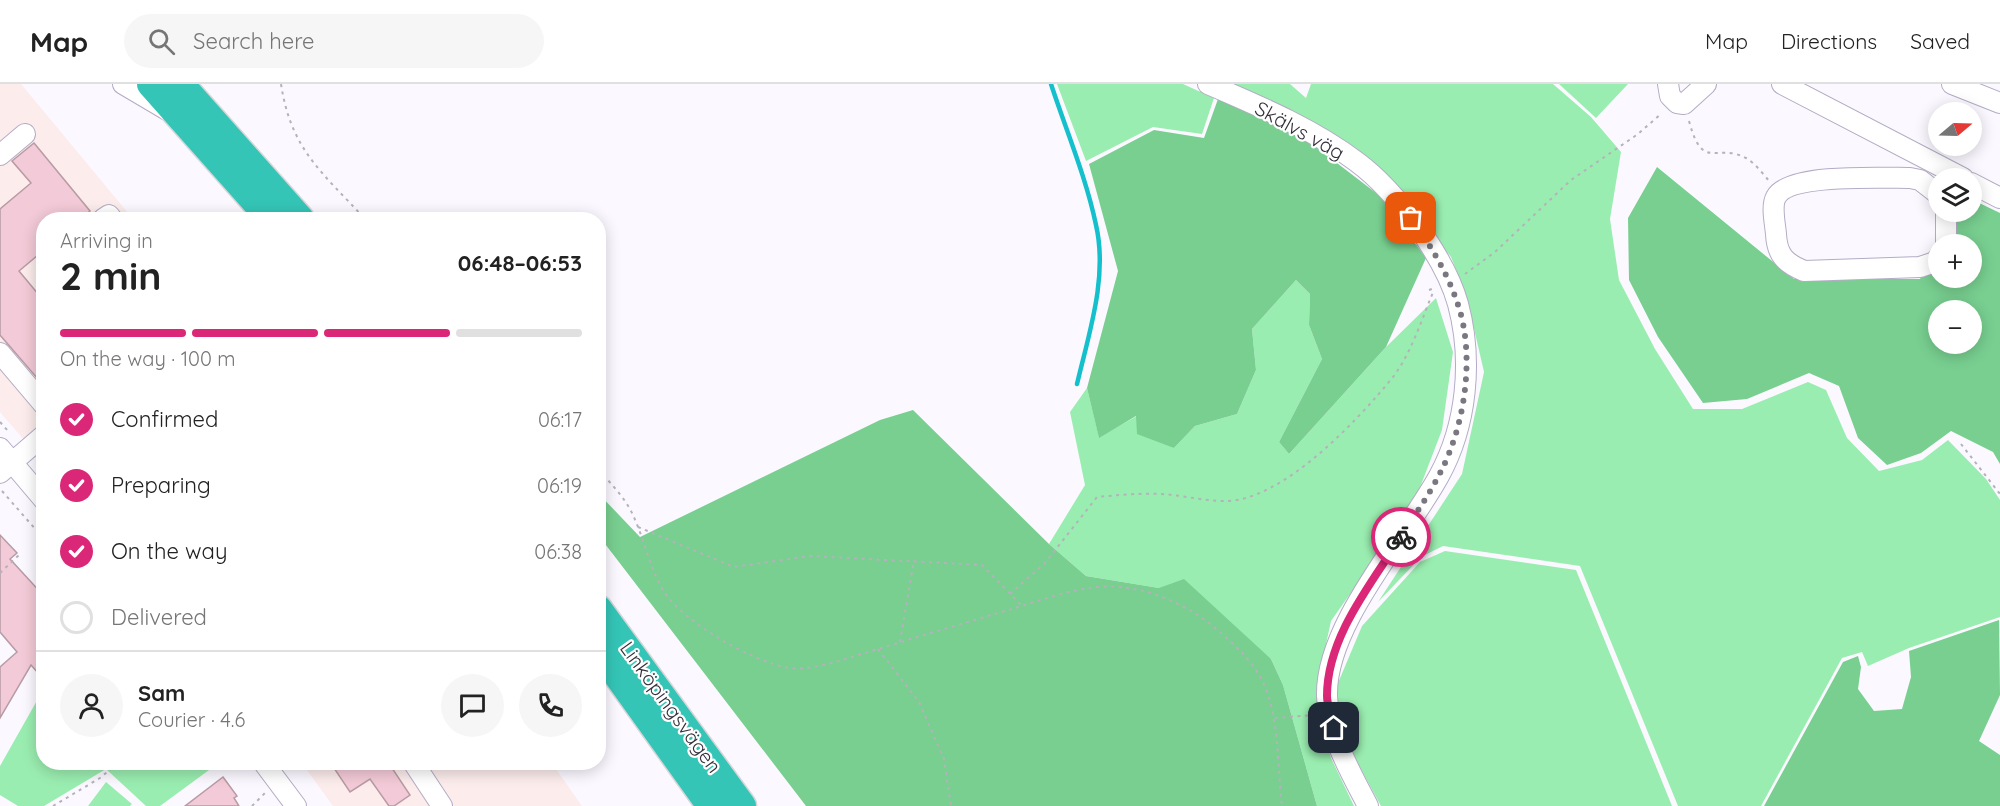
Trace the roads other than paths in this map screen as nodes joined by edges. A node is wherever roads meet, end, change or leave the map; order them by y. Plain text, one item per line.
1 (123, 84) edge
2 (151, 84) edge
3 (180, 84) edge
4 (193, 84) edge
5 (1208, 84) edge
6 (1668, 84) edge
7 (1706, 84) edge
8 (1782, 84) edge
9 (1952, 84) edge
10 (1990, 84) edge
11 (2000, 101) edge
12 (199, 119) junction
13 (25, 134) dead end
14 (0, 155) edge
15 (1944, 168) edge
16 (1928, 186) edge
17 (1982, 189) edge
18 (2000, 198) edge
19 (256, 207) edge
20 (293, 212) edge
21 (1928, 264) edge
22 (0, 353) edge
23 (36, 396) edge
24 (36, 439) edge
25 (5, 454) edge
26 (36, 491) edge
27 (606, 620) edge
28 (606, 659) edge
29 (269, 770) edge
30 (418, 770) edge
31 (296, 806) edge
32 (442, 806) edge
33 (711, 806) edge
34 (742, 806) edge
35 (1368, 806) edge

1 - 12 street
2 - 12 highway
3 - 12 highway
4 - 12 street
5 - 35 street, Skälvs väg
6 - 7 street
8 - 15 street
9 - 11 street
10 - 11 street
12 - 19 highway
12 - 20 highway
13 - 14 street
16 - 21 street
17 - 18 street
22 - 23 street
24 - 25 street
25 - 26 street
27 - 34 highway, Linköpingsvägen
28 - 33 highway, Linköpingsvägen
29 - 31 street
30 - 32 street

